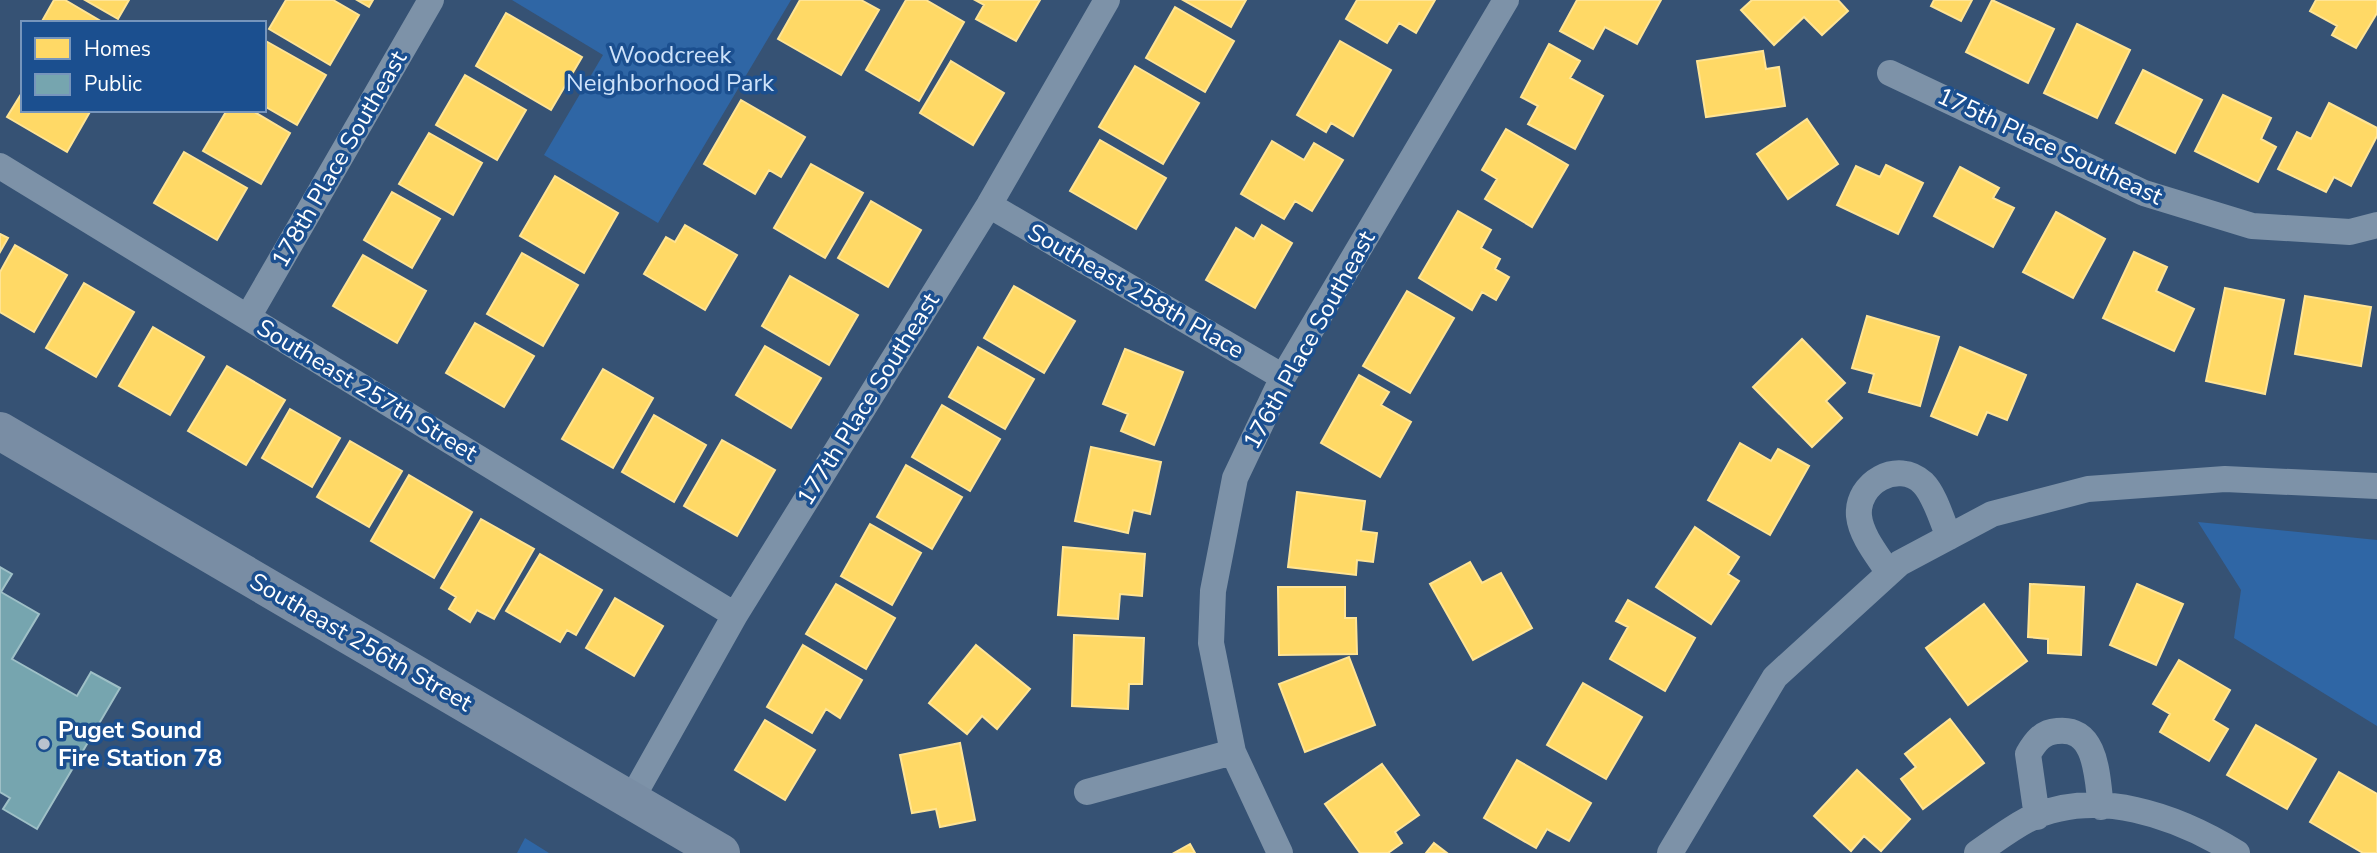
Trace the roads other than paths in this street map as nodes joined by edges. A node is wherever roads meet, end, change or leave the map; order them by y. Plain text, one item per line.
1 (431, 0) edge
2 (1107, 0) edge
3 (1506, 0) edge
4 (1890, 73) dead end
5 (0, 166) edge
6 (989, 205) junction
7 (2377, 225) edge
8 (248, 317) junction
9 (1283, 377) junction
10 (0, 430) edge
11 (2377, 486) edge
12 (1949, 537) junction
13 (1889, 573) junction
14 (735, 615) junction
15 (1233, 752) junction
16 (1087, 792) dead end
17 (631, 800) junction
18 (2101, 807) junction
19 (2037, 817) junction
20 (721, 853) edge
21 (1280, 853) edge
22 (1670, 853) edge
23 (1977, 853) edge
24 (2237, 853) edge

1 - 8 street, 178th Place Southeast
2 - 6 street, 177th Place Southeast
3 - 9 street, 176th Place Southeast
4 - 7 street, 175th Place Southeast
5 - 8 street, Southeast 257th Street
6 - 9 street, Southeast 258th Place
6 - 14 street, 177th Place Southeast
8 - 14 street, Southeast 257th Street
9 - 15 street, 176th Place Southeast
10 - 17 main road, Southeast 256th Street
11 - 12 street
12 - 13 street
12 - 13 street
13 - 22 street
14 - 17 street, 177th Place Southeast
15 - 16 street
15 - 21 street
17 - 20 main road, Southeast 256th Street
18 - 19 street
18 - 19 street
18 - 24 street
19 - 23 street

